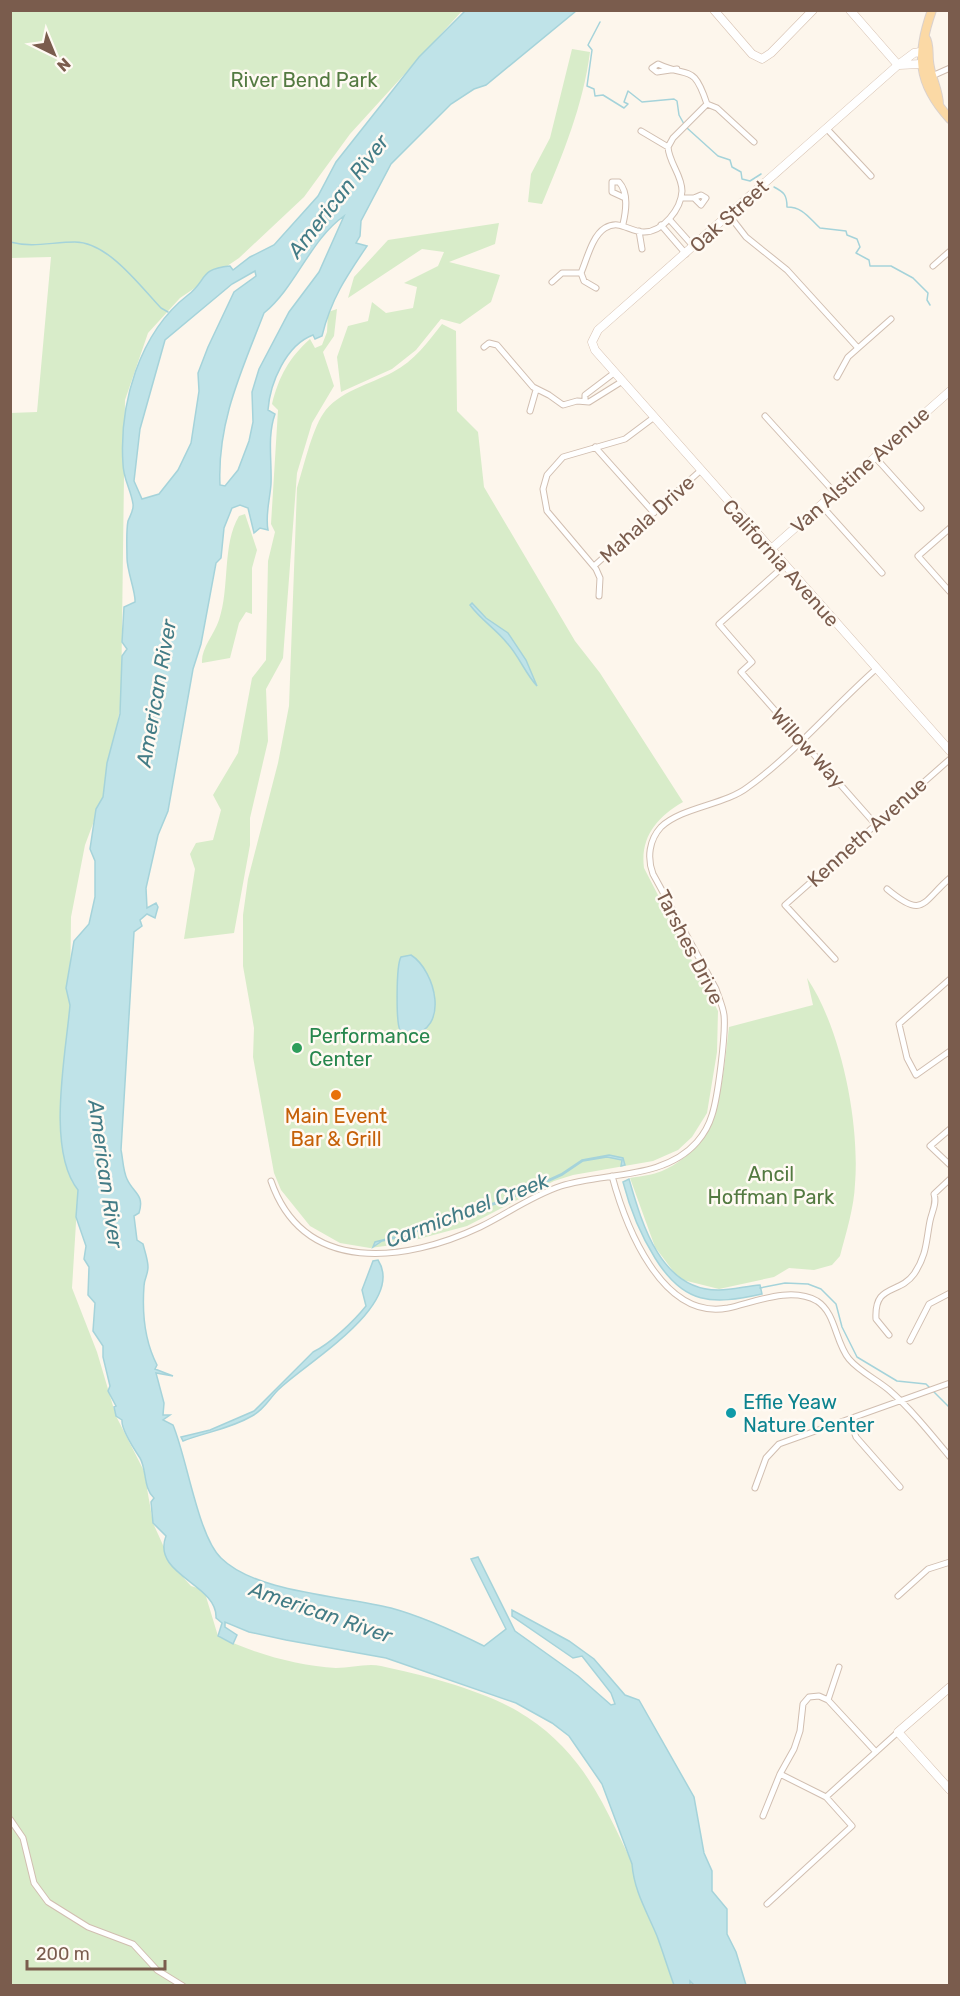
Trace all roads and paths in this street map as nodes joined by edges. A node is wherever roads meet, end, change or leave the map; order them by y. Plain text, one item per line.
1 (714, 10) edge
2 (813, 10) edge
3 (850, 10) edge
4 (932, 10) edge
5 (925, 37) junction
6 (920, 52) junction
7 (921, 64) junction
8 (898, 65) junction
9 (950, 68) edge
10 (677, 69) dead end
11 (931, 73) junction
12 (707, 104) junction
13 (939, 105) junction
14 (950, 119) edge
15 (827, 129) junction
16 (641, 131) dead end
17 (754, 142) dead end
18 (668, 147) junction
19 (871, 176) dead end
20 (625, 198) dead end
21 (681, 198) junction
22 (694, 198) dead end
23 (729, 215) junction
24 (669, 219) junction
25 (623, 224) junction
26 (661, 225) junction
27 (639, 231) junction
28 (683, 235) junction
29 (675, 242) junction
30 (694, 247) junction
31 (642, 249) dead end
32 (950, 251) edge
33 (686, 254) junction
34 (933, 266) dead end
35 (581, 273) junction
36 (552, 282) dead end
37 (596, 288) dead end
38 (891, 319) dead end
39 (484, 347) dead end
40 (858, 348) junction
41 (614, 374) junction
42 (837, 377) dead end
43 (621, 382) junction
44 (536, 390) junction
45 (950, 391) edge
46 (585, 402) junction
47 (530, 411) dead end
48 (765, 416) dead end
49 (653, 418) junction
50 (595, 447) junction
51 (875, 457) junction
52 (700, 471) junction
53 (835, 492) junction
54 (821, 505) junction
55 (921, 508) dead end
56 (654, 513) junction
57 (950, 528) edge
58 (770, 550) junction
59 (594, 566) junction
60 (784, 566) junction
61 (882, 573) dead end
62 (950, 592) edge
63 (599, 596) dead end
64 (876, 669) junction
65 (801, 740) junction
66 (950, 751) edge
67 (950, 759) edge
68 (876, 825) junction
69 (950, 878) edge
70 (886, 889) dead end
71 (835, 959) dead end
72 (950, 979) edge
73 (950, 1051) edge
74 (950, 1129) edge
75 (950, 1166) edge
76 (612, 1176) junction
77 (950, 1179) edge
78 (272, 1181) dead end
79 (950, 1293) edge
80 (889, 1335) dead end
81 (909, 1341) dead end
82 (950, 1383) edge
83 (901, 1401) junction
84 (849, 1420) junction
85 (950, 1457) edge
86 (900, 1487) dead end
87 (755, 1488) dead end
88 (950, 1562) edge
89 (898, 1596) dead end
90 (839, 1667) dead end
91 (950, 1687) edge
92 (828, 1700) junction
93 (898, 1732) junction
94 (876, 1752) junction
95 (780, 1774) junction
96 (950, 1790) edge
97 (826, 1797) junction
98 (763, 1816) dead end
99 (10, 1819) edge
100 (767, 1904) dead end
101 (183, 1986) edge

1 - 2 street
3 - 8 street
4 - 5 main road
5 - 6 main road
5 - 11 main road
6 - 7 main road
6 - 8 street, Oak Street
6 - 11 main road
7 - 8 street
7 - 13 main road
8 - 15 street, Oak Street
9 - 11 street
10 - 12 street
11 - 13 main road
12 - 17 street
12 - 18 street
13 - 14 main road
15 - 19 street
15 - 23 street, Oak Street
16 - 18 street
18 - 21 street
20 - 25 street
21 - 22 street
21 - 24 street
23 - 30 street, Oak Street
23 - 40 street
24 - 26 street
24 - 28 street
25 - 27 street
25 - 35 street
26 - 27 street
26 - 29 street
27 - 31 street
28 - 29 street
28 - 30 street
29 - 33 street
30 - 33 street, Oak Street
32 - 34 street
33 - 41 street, Oak Street
35 - 36 street
35 - 37 street
38 - 40 street
39 - 44 street
40 - 42 street
41 - 43 street, California Avenue
41 - 46 street
43 - 46 street
43 - 49 street, California Avenue
44 - 46 street
44 - 47 street
45 - 51 street, Van Alstine Avenue
48 - 53 street
49 - 50 street
49 - 52 street, California Avenue
50 - 56 street
50 - 59 street
51 - 53 street, Van Alstine Avenue
51 - 55 street
52 - 56 street, Mahala Drive
52 - 58 street, California Avenue
53 - 54 street, Van Alstine Avenue
54 - 58 street, Van Alstine Avenue
54 - 61 street
56 - 59 street, Mahala Drive
57 - 62 street
58 - 60 street, California Avenue
59 - 63 street
60 - 64 street, California Avenue
60 - 65 street, Willow Way
64 - 65 street, Tarshes Drive
64 - 66 street, California Avenue
65 - 68 street, Willow Way
65 - 76 street, Tarshes Drive
67 - 68 street, Kenneth Avenue
68 - 71 street, Kenneth Avenue
69 - 70 street
72 - 73 street
74 - 75 street
76 - 78 street, Tarshes Drive
76 - 83 street
77 - 80 street
79 - 81 street
82 - 83 street
83 - 84 street
83 - 85 street
84 - 86 street
84 - 87 street
88 - 89 street
90 - 92 street
91 - 93 street
92 - 94 street
92 - 95 street
93 - 94 street
93 - 96 street
94 - 97 street
95 - 97 street
95 - 98 street
97 - 100 street
99 - 101 street

